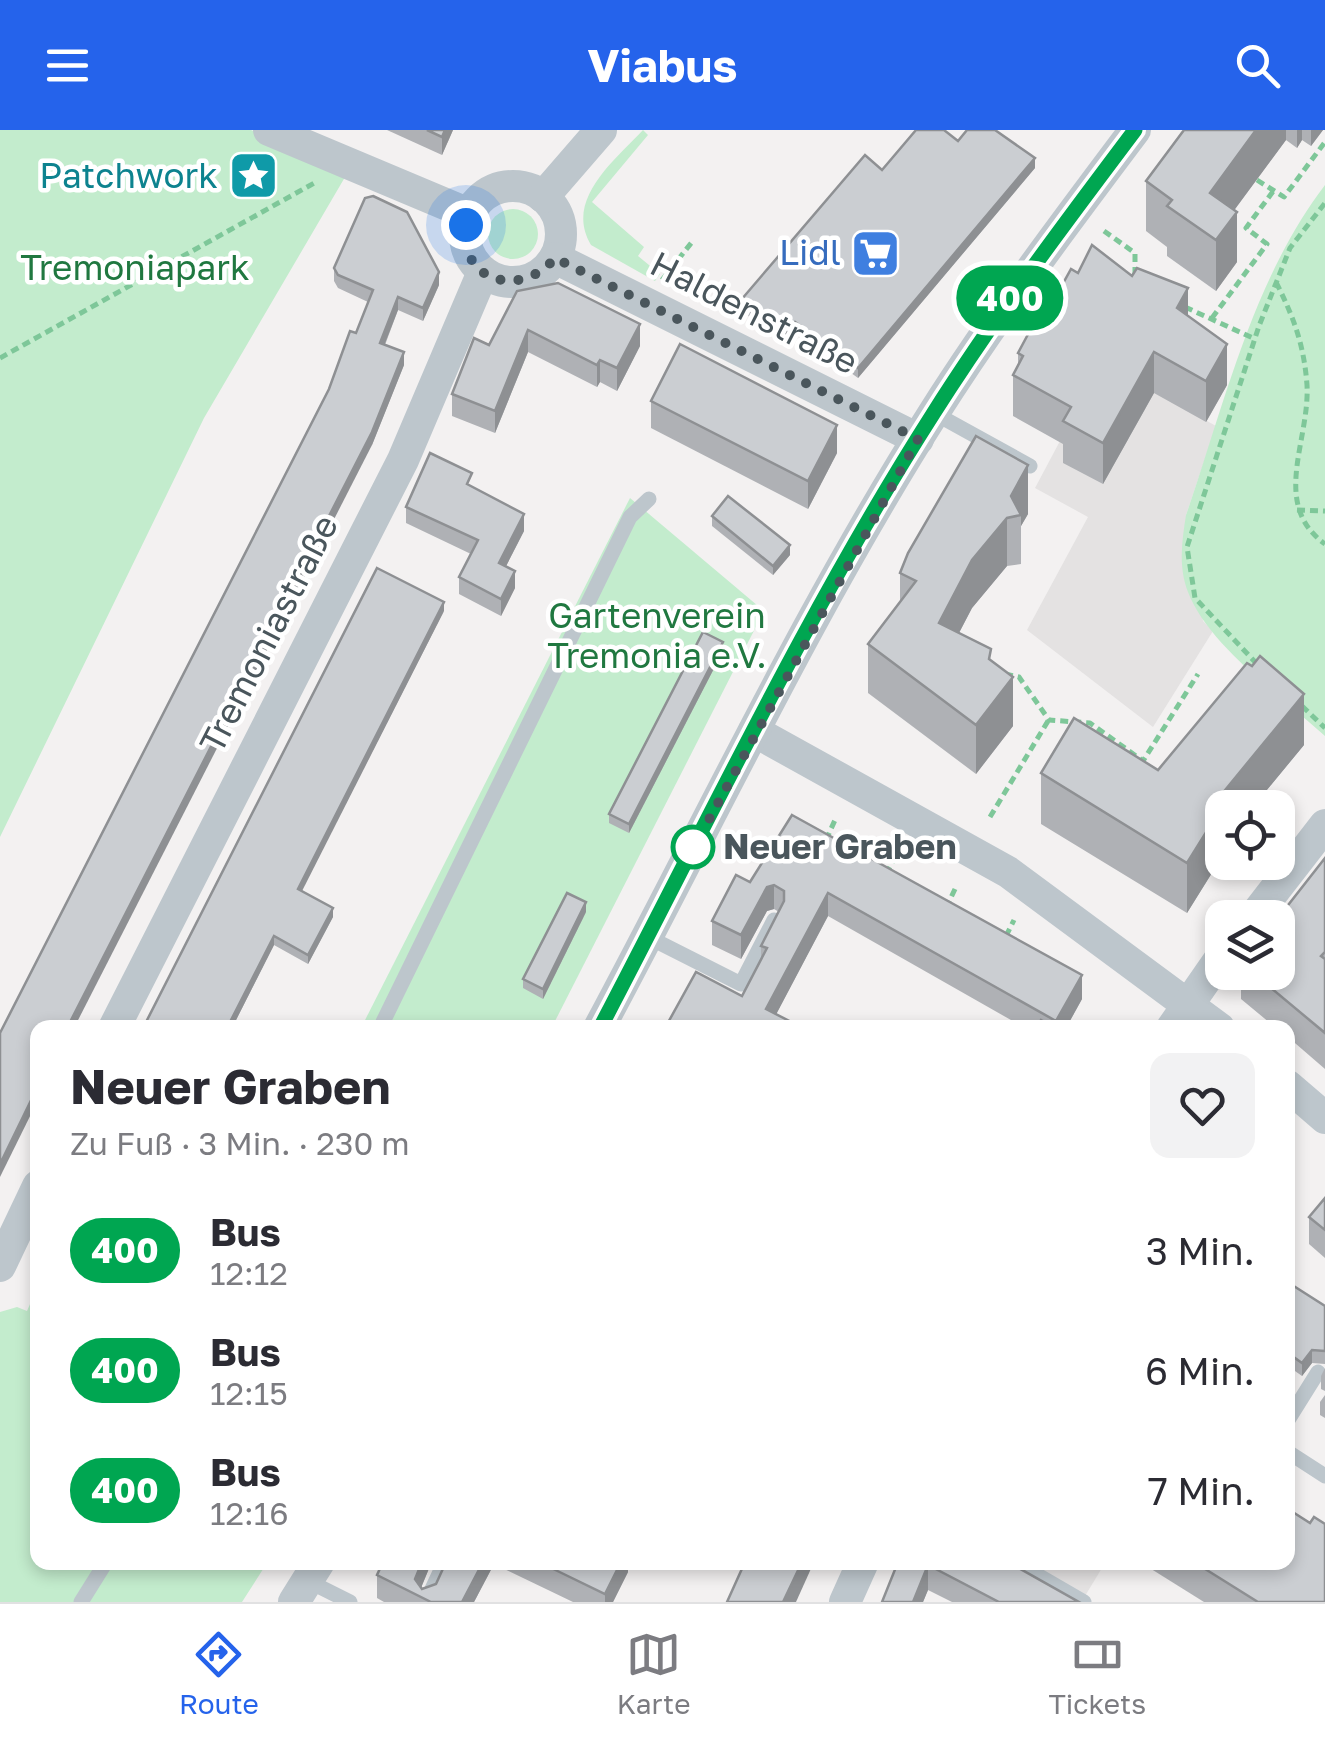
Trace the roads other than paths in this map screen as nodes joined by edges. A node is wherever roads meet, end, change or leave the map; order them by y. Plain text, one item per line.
1 (269, 130) edge
2 (601, 130) edge
3 (1134, 130) edge
4 (542, 197) junction
5 (469, 214) junction
6 (555, 258) junction
7 (482, 272) junction
8 (926, 426) junction
9 (1030, 466) edge
10 (650, 499) dead end
11 (754, 730) junction
12 (1325, 825) edge
13 (1266, 900) edge
14 (774, 920) edge
15 (648, 937) junction
16 (1205, 980) edge
17 (1181, 1015) edge
18 (118, 1020) edge
19 (384, 1020) edge
20 (604, 1020) edge
21 (1295, 1092) edge
22 (1325, 1118) edge
23 (30, 1203) edge
24 (0, 1266) edge
25 (1318, 1372) dead end
26 (1295, 1409) edge
27 (1295, 1457) edge
28 (1325, 1476) edge
29 (101, 1570) edge
30 (860, 1570) edge
31 (1029, 1570) edge
32 (440, 1572) edge
33 (307, 1582) edge
34 (82, 1602) edge
35 (350, 1602) edge
36 (426, 1602) edge
37 (846, 1602) edge
38 (1084, 1602) edge

1 - 5 street
2 - 4 street
3 - 8 street
4 - 5 street
4 - 6 street
5 - 7 street
6 - 7 street
6 - 8 street, Haldenstraße
7 - 18 street, Tremoniastraße
8 - 9 lane
8 - 11 street
10 - 19 lane
11 - 15 street
11 - 17 street
12 - 13 street
14 - 15 lane
15 - 20 street
16 - 17 street
21 - 22 street
23 - 24 street
25 - 26 lane
27 - 28 lane
29 - 34 lane
30 - 37 street
31 - 38 lane
32 - 36 lane
33 - 35 lane

